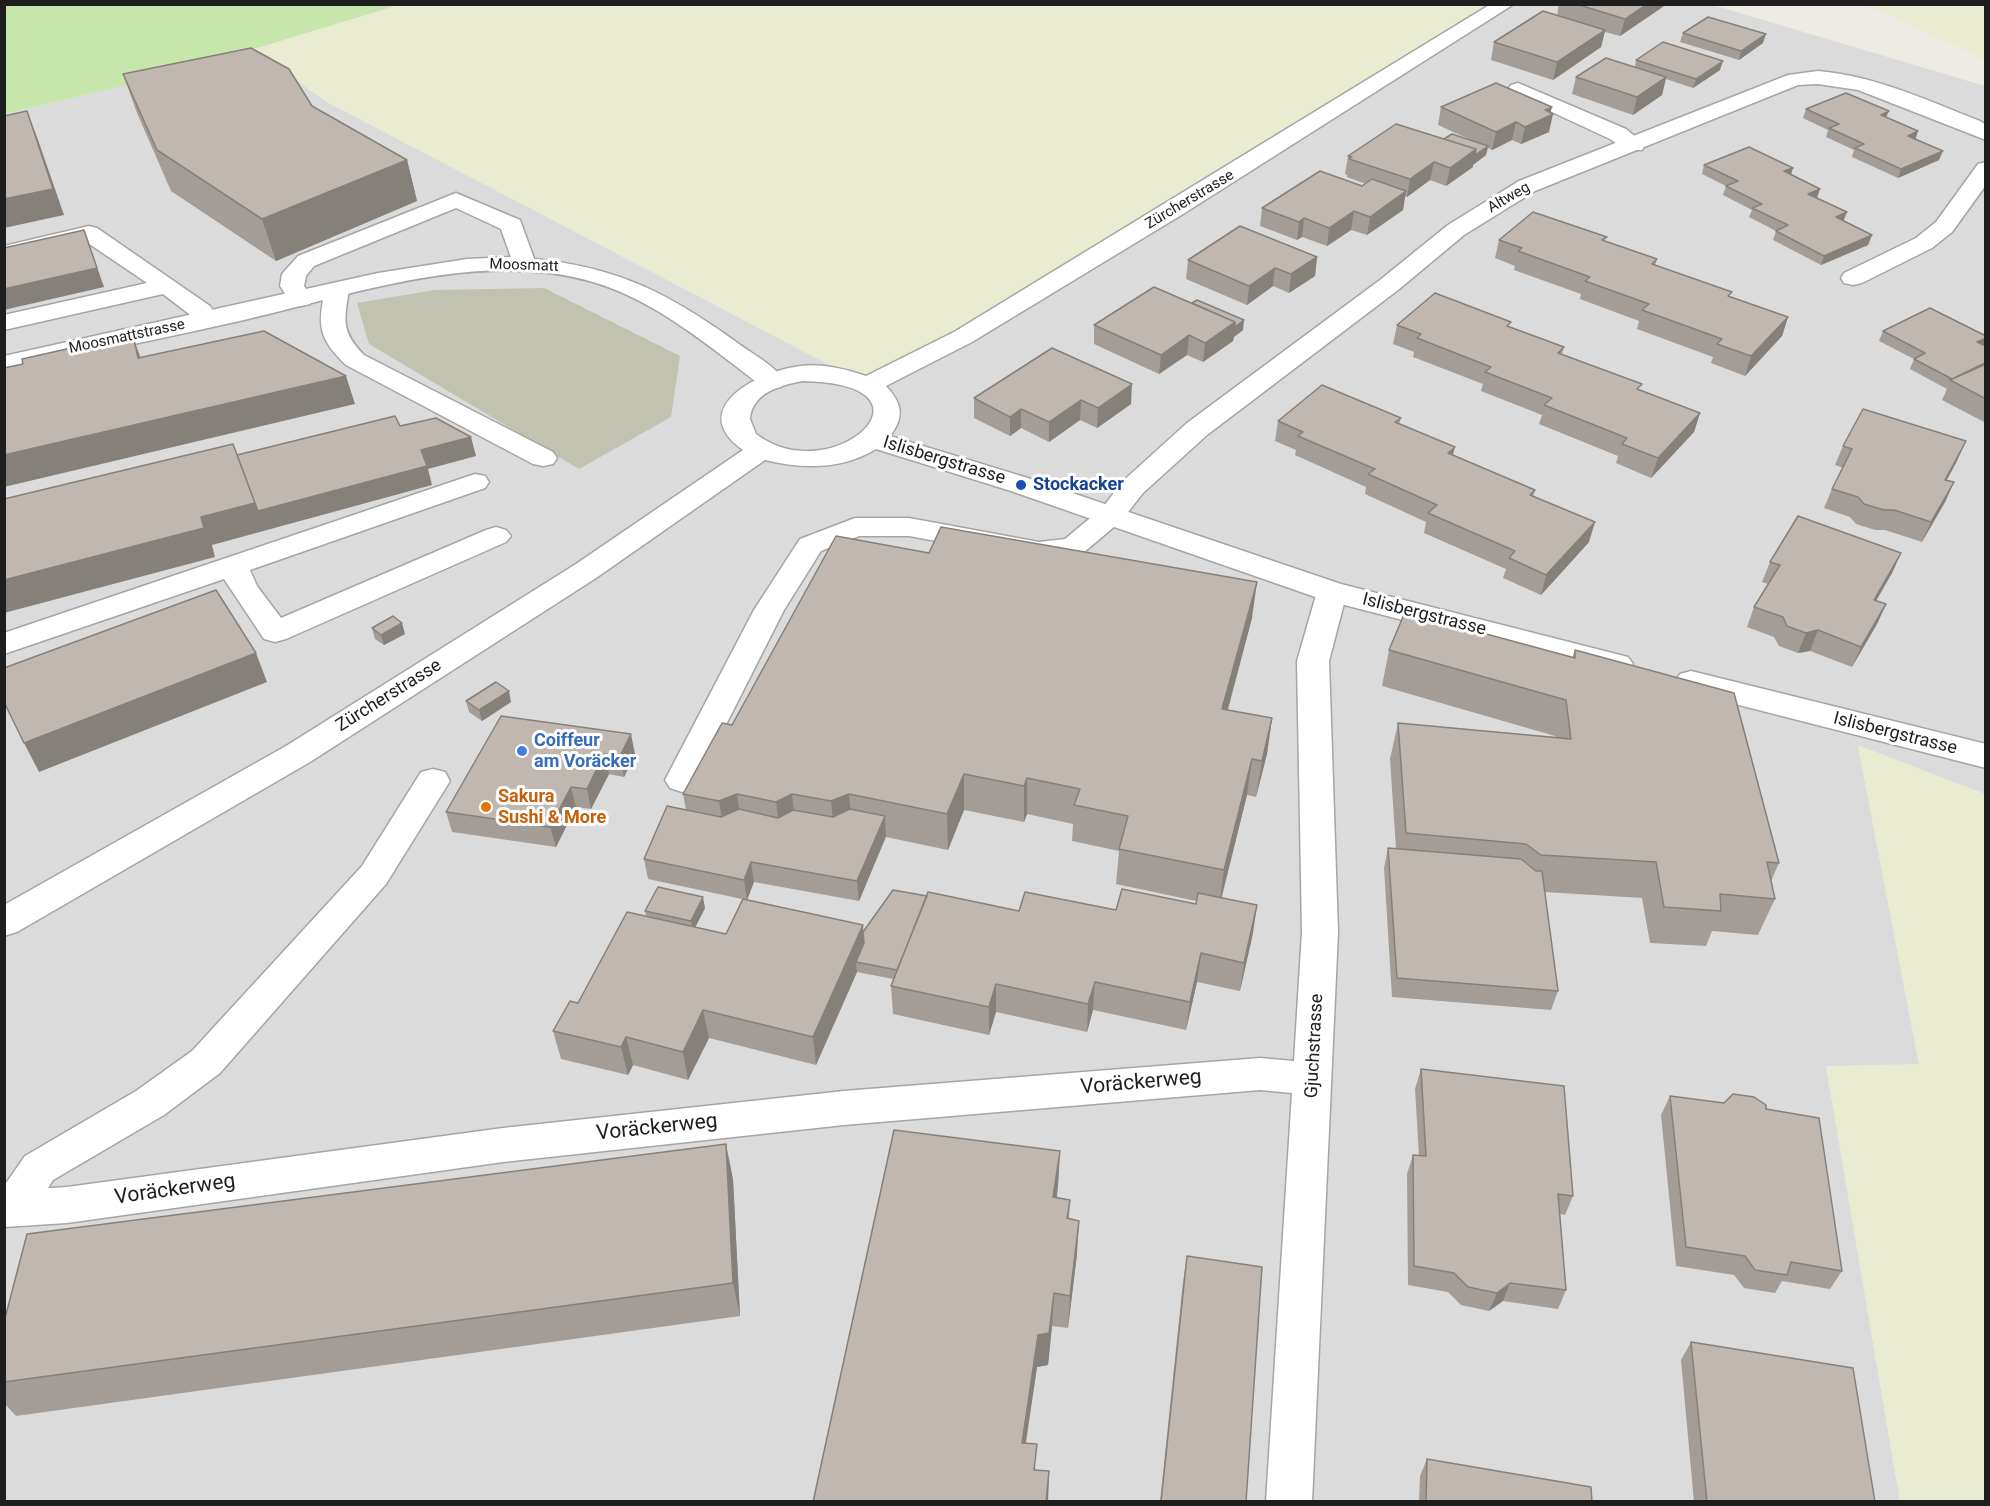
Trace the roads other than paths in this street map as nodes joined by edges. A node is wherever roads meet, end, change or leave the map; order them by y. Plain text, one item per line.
1 (1505, 4) edge
2 (1518, 89) dead end
3 (1986, 134) edge
4 (1634, 145) junction
5 (1986, 169) edge
6 (4, 253) edge
7 (524, 264) junction
8 (1853, 278) dead end
9 (166, 286) junction
10 (337, 290) junction
11 (301, 299) junction
12 (249, 311) joint
13 (201, 321) junction
14 (4, 323) edge
15 (4, 364) edge
16 (772, 381) junction
17 (868, 385) junction
18 (872, 439) junction
19 (761, 450) junction
20 (543, 458) dead end
21 (475, 482) dead end
22 (1111, 515) junction
23 (496, 536) dead end
24 (233, 566) junction
25 (1332, 592) junction
26 (4, 644) edge
27 (1986, 756) edge
28 (682, 780) dead end
29 (433, 781) dead end
30 (4, 922) edge
31 (1313, 1079) junction
32 (9, 1209) edge
33 (1289, 1502) edge

1 - 17 street, Zürcherstrasse
2 - 4 street
3 - 4 street, Altweg
4 - 22 street, Altweg
5 - 8 street
6 - 9 street
7 - 10 street, Moosmatt
7 - 11 street
7 - 16 street, Moosmatt
9 - 13 street
9 - 14 street
10 - 11 street, Moosmatt
10 - 20 street
11 - 12 street, Moosmatt
12 - 13 street, Moosmattstrasse
13 - 15 street, Moosmattstrasse
16 - 17 street
16 - 19 street
17 - 18 street
18 - 19 street
18 - 22 street, Islisbergstrasse
19 - 30 street, Zürcherstrasse
21 - 24 street
22 - 25 street, Islisbergstrasse
22 - 28 street
23 - 24 street
24 - 26 street
25 - 27 street, Islisbergstrasse
25 - 31 street, Gjuchstrasse
29 - 32 street
31 - 32 street, Voräckerweg
31 - 33 street, Gjuchstrasse

